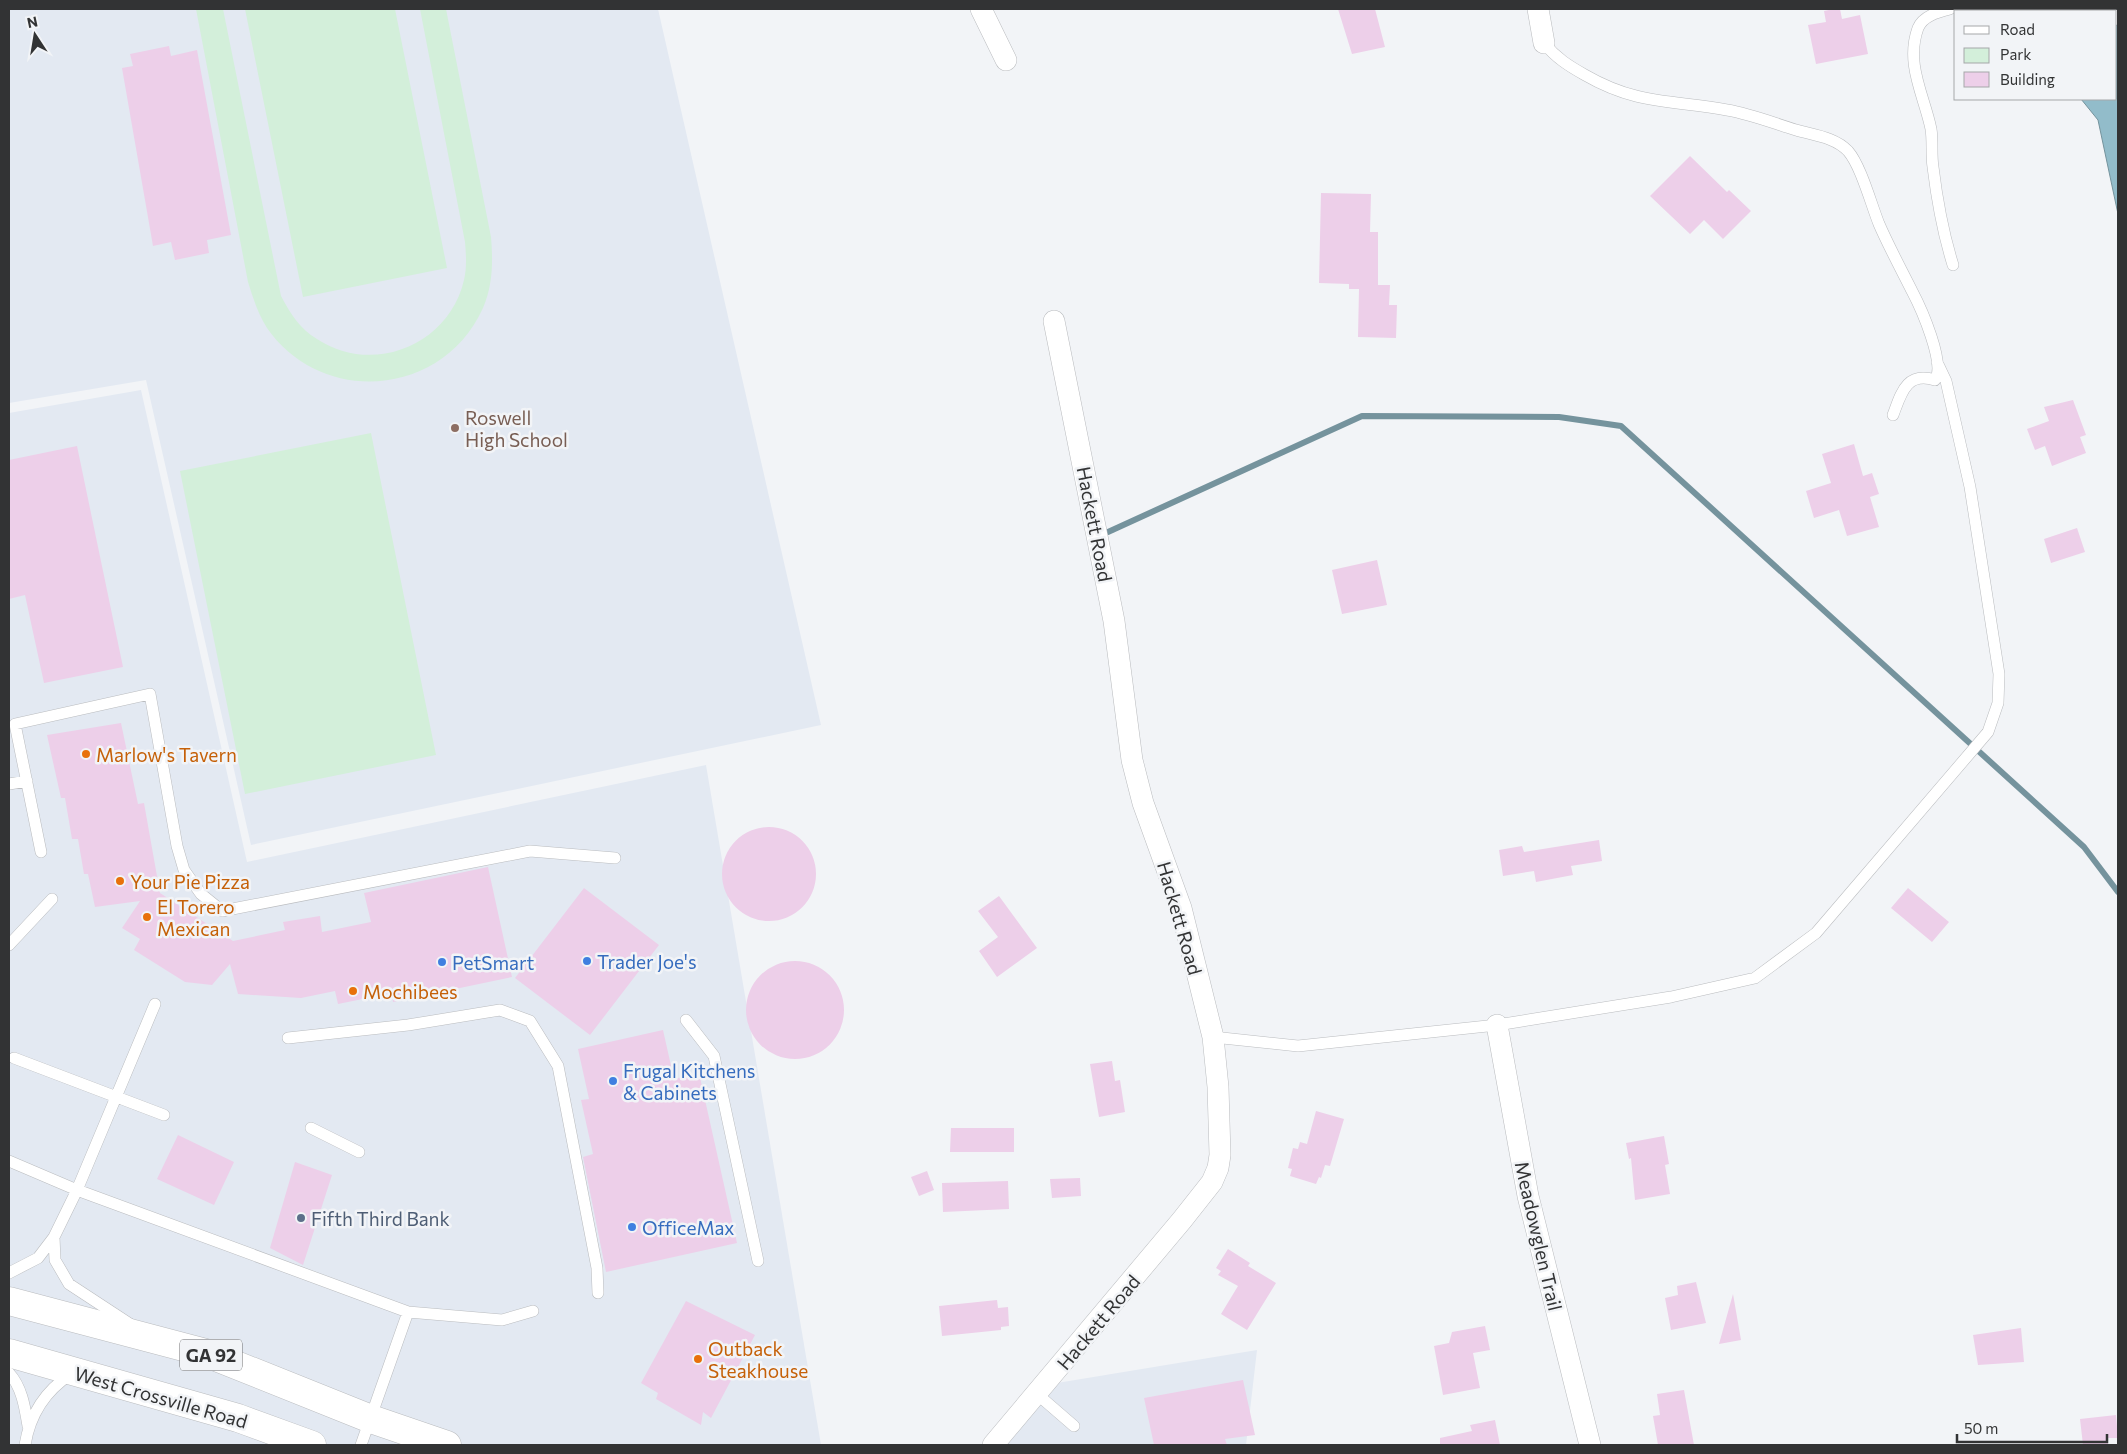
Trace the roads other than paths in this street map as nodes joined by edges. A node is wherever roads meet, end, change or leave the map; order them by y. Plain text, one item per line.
1 (982, 9) edge
2 (1538, 9) edge
3 (1950, 9) edge
4 (1544, 43) joint
5 (1006, 60) dead end
6 (1953, 265) dead end
7 (1054, 321) dead end
8 (1937, 362) junction
9 (1893, 415) dead end
10 (27, 781) junction
11 (9, 784) edge
12 (41, 852) dead end
13 (615, 858) dead end
14 (52, 899) dead end
15 (9, 945) edge
16 (155, 1004) dead end
17 (686, 1020) dead end
18 (1497, 1025) junction
19 (1213, 1037) junction
20 (288, 1038) dead end
21 (14, 1058) dead end
22 (116, 1098) junction
23 (164, 1115) dead end
24 (311, 1128) dead end
25 (359, 1152) dead end
26 (9, 1160) edge
27 (77, 1190) junction
28 (54, 1237) junction
29 (758, 1261) dead end
30 (9, 1273) edge
31 (598, 1294) dead end
32 (9, 1302) edge
33 (532, 1311) dead end
34 (408, 1312) junction
35 (154, 1340) junction
36 (9, 1353) edge
37 (74, 1372) junction
38 (9, 1374) edge
39 (1038, 1394) junction
40 (371, 1419) junction
41 (28, 1426) junction
42 (1074, 1426) dead end
43 (26, 1445) edge
44 (312, 1445) edge
45 (361, 1445) edge
46 (447, 1445) edge
47 (993, 1445) edge
48 (1590, 1445) edge

1 - 5 street
2 - 4 street
3 - 6 lane
4 - 8 lane
7 - 19 street, Hackett Road
8 - 9 lane
8 - 18 lane
10 - 11 lane
10 - 12 lane
10 - 13 lane
14 - 15 lane
16 - 22 lane
17 - 29 lane
18 - 19 lane
18 - 48 street, Meadowglen Trail
19 - 39 street, Hackett Road
20 - 31 lane
21 - 22 lane
22 - 23 lane
22 - 27 lane
24 - 25 lane
26 - 27 lane
27 - 28 lane
27 - 34 lane
28 - 30 lane
28 - 35 lane
32 - 35 main road, GA 92
33 - 34 lane
34 - 40 lane
35 - 40 main road, GA 92
36 - 37 main road, West Crossville Road
37 - 41 lane
37 - 44 main road, West Crossville Road
38 - 41 lane
39 - 42 lane
39 - 47 street, Hackett Road
40 - 45 lane
40 - 46 main road, GA 92
41 - 43 lane

